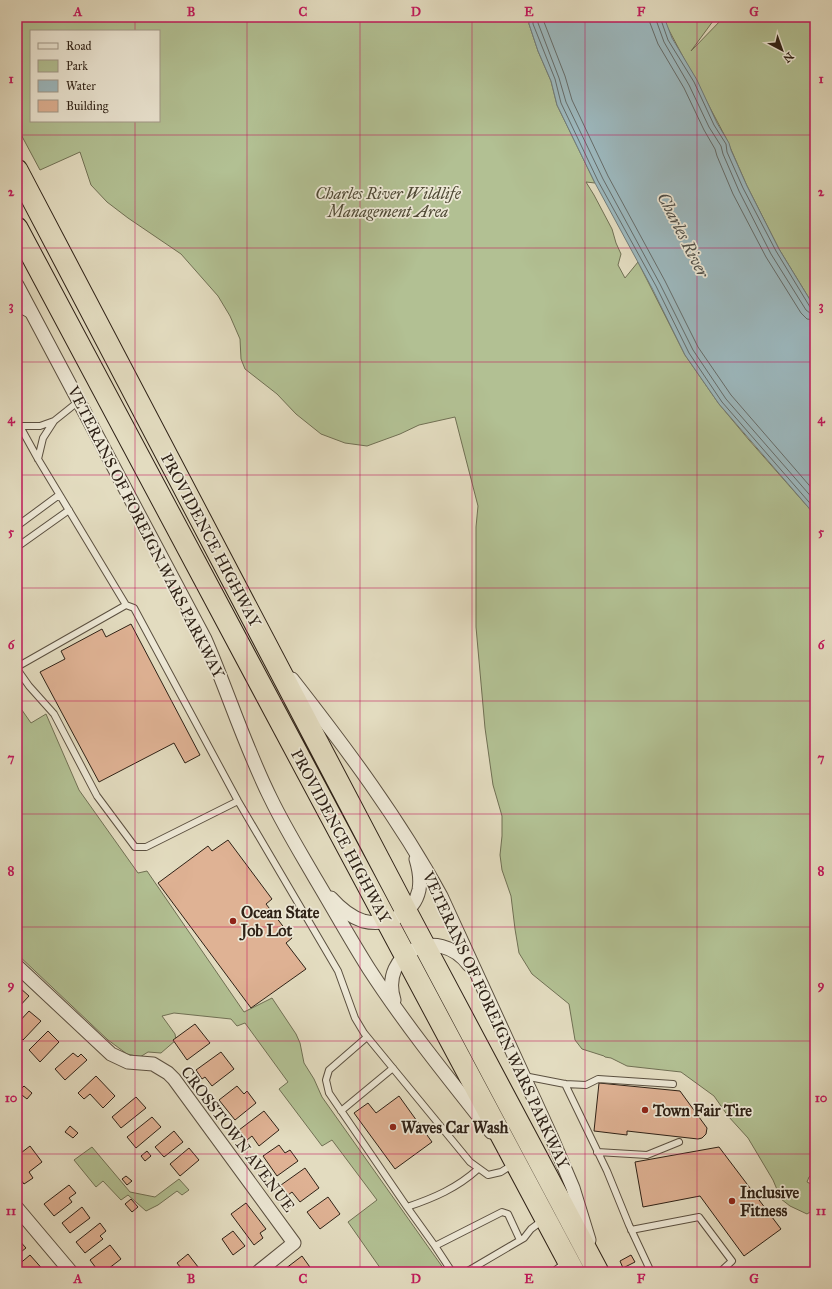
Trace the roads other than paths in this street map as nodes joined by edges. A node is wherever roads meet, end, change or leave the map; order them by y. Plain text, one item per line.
1 (17, 170) edge
2 (17, 228) edge
3 (17, 285) edge
4 (17, 308) edge
5 (35, 318) junction
6 (79, 401) junction
7 (54, 421) junction
8 (18, 423) edge
9 (38, 459) junction
10 (60, 495) junction
11 (69, 510) junction
12 (17, 526) edge
13 (17, 547) edge
14 (126, 605) junction
15 (267, 646) junction
16 (17, 668) edge
17 (238, 801) junction
18 (413, 847) junction
19 (320, 886) junction
20 (406, 911) junction
21 (387, 922) junction
22 (424, 946) junction
23 (405, 956) junction
24 (17, 966) edge
25 (478, 978) junction
26 (402, 1016) junction
27 (367, 1036) junction
28 (392, 1068) junction
29 (523, 1076) junction
30 (565, 1084) junction
31 (673, 1084) dead end
32 (341, 1111) junction
33 (679, 1142) dead end
34 (597, 1152) junction
35 (515, 1163) junction
36 (478, 1169) junction
37 (407, 1207) junction
38 (17, 1208) edge
39 (545, 1218) junction
40 (632, 1230) junction
41 (520, 1240) junction
42 (435, 1246) junction
43 (565, 1268) edge
44 (71, 1272) edge
45 (258, 1272) edge
46 (452, 1272) edge
47 (466, 1272) edge
48 (598, 1272) edge
49 (651, 1272) edge
50 (720, 1272) edge

1 - 15 highway, PROVIDENCE HIGHWAY
2 - 21 highway, PROVIDENCE HIGHWAY
3 - 5 street, VETERANS OF FOREIGN WARS PARKWAY
4 - 5 lane
5 - 6 street, VETERANS OF FOREIGN WARS PARKWAY
6 - 7 lane
6 - 19 street, VETERANS OF FOREIGN WARS PARKWAY
7 - 8 lane
7 - 9 lane
8 - 9 lane
9 - 10 lane
10 - 11 lane
10 - 12 lane
11 - 13 lane
11 - 14 lane
14 - 16 lane
14 - 17 lane
15 - 18 street, VETERANS OF FOREIGN WARS PARKWAY
15 - 20 highway, PROVIDENCE HIGHWAY
16 - 17 lane
17 - 27 lane
18 - 20 street
18 - 25 street, VETERANS OF FOREIGN WARS PARKWAY
19 - 21 street
19 - 26 street, VETERANS OF FOREIGN WARS PARKWAY
20 - 21 street
20 - 22 highway, VETERANS OF FOREIGN WARS PARKWAY
21 - 23 highway, PROVIDENCE HIGHWAY
22 - 23 street
22 - 25 street
22 - 48 highway, VETERANS OF FOREIGN WARS PARKWAY
23 - 26 street
23 - 35 highway, VETERANS OF FOREIGN WARS PARKWAY
24 - 45 street, CROSSTOWN AVENUE
25 - 29 street, VETERANS OF FOREIGN WARS PARKWAY
26 - 35 street, VETERANS OF FOREIGN WARS PARKWAY
27 - 28 lane
27 - 32 lane
28 - 32 lane
28 - 36 lane
29 - 30 lane
29 - 48 street, VETERANS OF FOREIGN WARS PARKWAY
30 - 31 lane
30 - 34 lane
32 - 37 lane
33 - 34 lane
34 - 40 lane
35 - 36 lane
35 - 39 highway, VETERANS OF FOREIGN WARS PARKWAY
36 - 37 lane
37 - 42 lane
38 - 44 street
39 - 41 lane
39 - 43 highway, VETERANS OF FOREIGN WARS PARKWAY
40 - 49 lane
40 - 50 lane
41 - 42 lane
41 - 47 lane
42 - 46 lane

